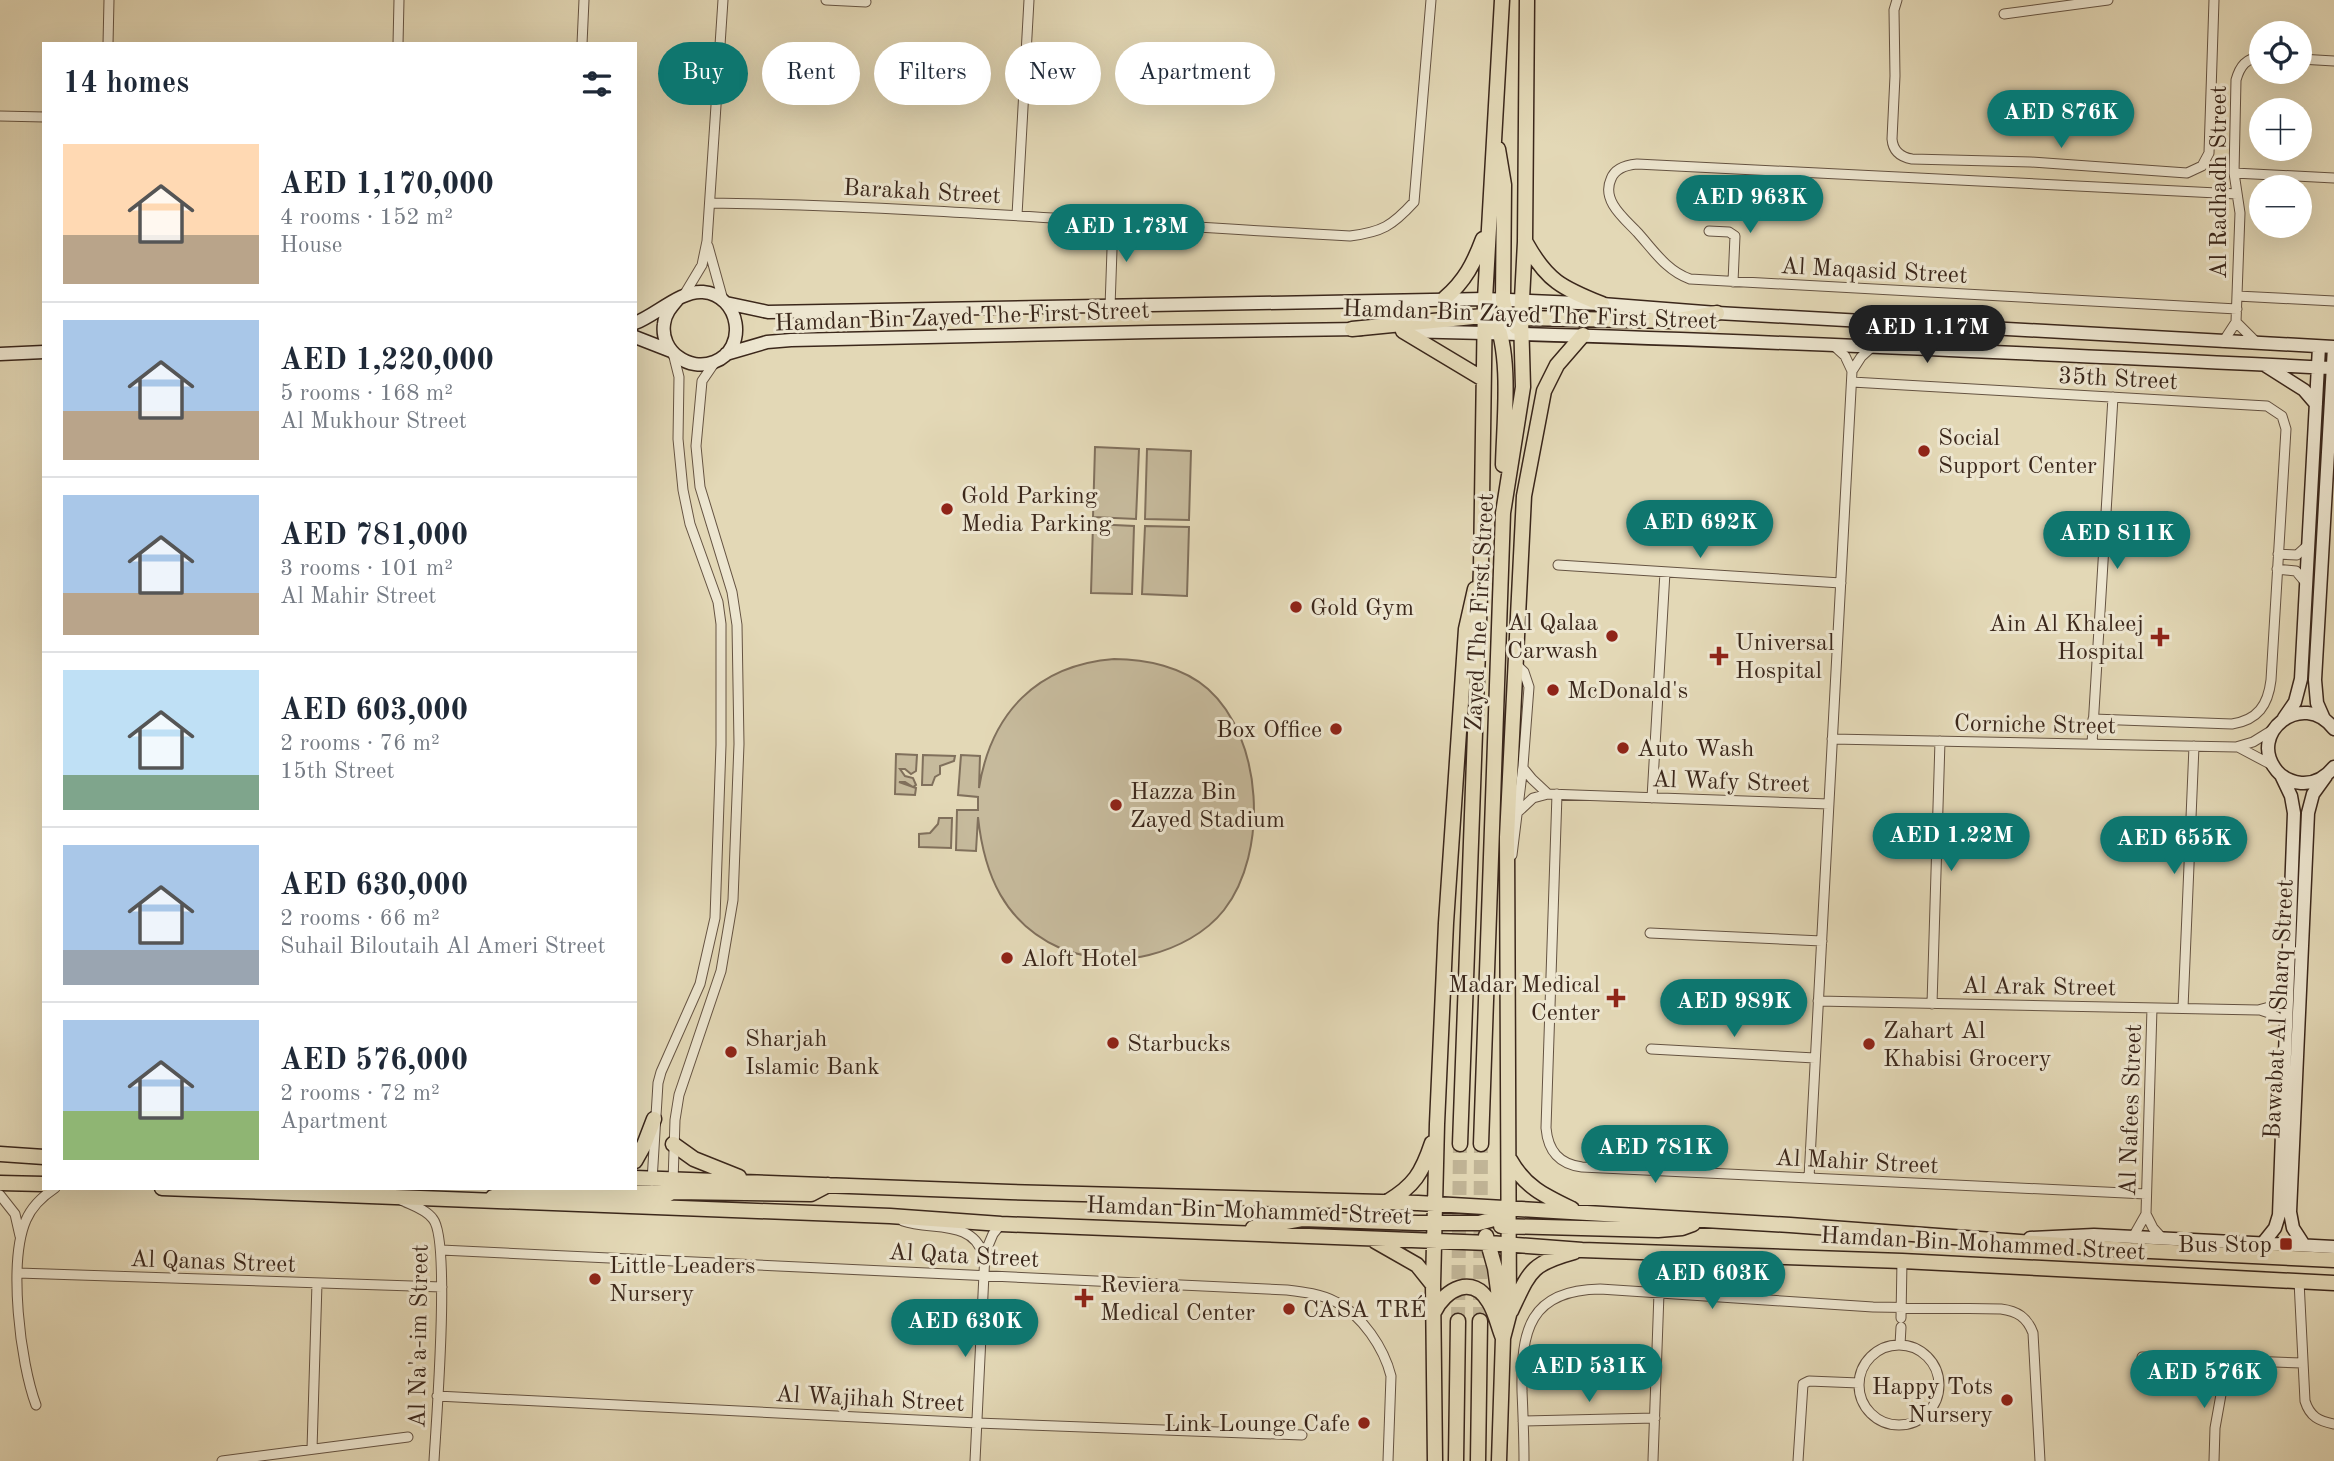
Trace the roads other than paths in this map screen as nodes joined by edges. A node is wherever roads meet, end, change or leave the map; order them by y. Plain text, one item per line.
1 (109, 0) edge
2 (399, 0) edge
3 (584, 0) edge
4 (723, 0) edge
5 (826, 0) edge
6 (1029, 0) edge
7 (1431, 0) edge
8 (1502, 0) edge
9 (1527, 0) edge
10 (1897, 0) edge
11 (2108, 0) edge
12 (2214, 0) edge
13 (2095, 1) edge
14 (866, 2) dead end
15 (2004, 14) dead end
16 (108, 42) edge
17 (398, 42) edge
18 (582, 42) edge
19 (2249, 60) edge
20 (2312, 60) edge
21 (2334, 61) edge
22 (0, 116) edge
23 (42, 117) edge
24 (1494, 129) junction
25 (2234, 173) junction
26 (2334, 178) edge
27 (2237, 194) junction
28 (710, 202) junction
29 (1017, 215) junction
30 (1113, 220) junction
31 (1488, 228) junction
32 (1709, 231) dead end
33 (707, 241) junction
34 (1525, 242) junction
35 (1733, 282) junction
36 (2237, 296) junction
37 (680, 298) junction
38 (1445, 299) junction
39 (1485, 299) junction
40 (1522, 301) junction
41 (2334, 301) edge
42 (725, 302) junction
43 (1601, 304) junction
44 (1110, 307) junction
45 (2237, 309) junction
46 (1717, 313) junction
47 (1502, 317) junction
48 (2236, 321) junction
49 (637, 322) edge
50 (1352, 329) junction
51 (1403, 331) junction
52 (1484, 333) junction
53 (1521, 333) junction
54 (1583, 335) junction
55 (637, 338) edge
56 (2223, 342) junction
57 (1833, 344) junction
58 (2258, 344) junction
59 (1873, 346) junction
60 (2319, 347) junction
61 (2334, 347) edge
62 (42, 352) edge
63 (672, 352) junction
64 (0, 354) edge
65 (726, 354) junction
66 (715, 362) junction
67 (2263, 365) junction
68 (2318, 367) junction
69 (2333, 368) edge
70 (1852, 371) junction
71 (1483, 379) junction
72 (1852, 382) junction
73 (1522, 387) junction
74 (2113, 397) junction
75 (2316, 404) junction
76 (2331, 432) edge
77 (1524, 496) junction
78 (1503, 513) junction
79 (2308, 545) junction
80 (2278, 554) junction
81 (1558, 565) dead end
82 (1481, 568) junction
83 (2277, 569) junction
84 (1665, 572) junction
85 (1841, 583) junction
86 (2306, 583) junction
87 (1515, 663) junction
88 (2093, 719) junction
89 (2284, 719) junction
90 (2324, 719) junction
91 (2275, 728) junction
92 (2334, 729) edge
93 (1832, 739) junction
94 (1940, 741) junction
95 (2092, 744) junction
96 (2194, 746) junction
97 (2236, 747) junction
98 (1523, 767) junction
99 (2277, 770) junction
100 (2332, 770) edge
101 (1552, 794) junction
102 (1652, 798) junction
103 (1829, 804) junction
104 (1518, 812) junction
105 (1508, 884) junction
106 (1650, 933) dead end
107 (1822, 941) junction
108 (2286, 998) junction
109 (1818, 1002) junction
110 (1932, 1004) junction
111 (2152, 1008) junction
112 (2183, 1008) junction
113 (2258, 1010) junction
114 (2285, 1022) junction
115 (1651, 1049) dead end
116 (1815, 1058) junction
117 (654, 1119) junction
118 (1437, 1125) junction
119 (1460, 1143) tunnel mouth
120 (673, 1144) junction
121 (1481, 1144) tunnel mouth
122 (0, 1154) edge
123 (42, 1157) edge
124 (1509, 1157) junction
125 (637, 1158) edge
126 (1809, 1178) junction
127 (637, 1180) edge
128 (754, 1182) junction
129 (0, 1183) edge
130 (42, 1184) edge
131 (829, 1184) junction
132 (673, 1186) junction
133 (52, 1190) edge
134 (213, 1190) edge
135 (651, 1193) junction
136 (2146, 1194) junction
137 (0, 1195) edge
138 (392, 1197) junction
139 (1386, 1202) junction
140 (1436, 1204) junction
141 (672, 1208) junction
142 (1509, 1209) junction
143 (1579, 1213) junction
144 (2146, 1214) junction
145 (890, 1216) junction
146 (1700, 1220) junction
147 (1001, 1224) junction
148 (1435, 1224) junction
149 (1480, 1225) junction
150 (1509, 1226) junction
151 (1241, 1232) junction
152 (2133, 1237) junction
153 (1367, 1238) junction
154 (2163, 1238) junction
155 (21, 1239) junction
156 (1435, 1241) junction
157 (2001, 1241) junction
158 (1489, 1243) junction
159 (2263, 1243) junction
160 (1509, 1244) junction
161 (2304, 1245) junction
162 (2334, 1247) edge
163 (441, 1250) junction
164 (1582, 1250) junction
165 (985, 1260) junction
166 (2334, 1260) edge
167 (1902, 1261) junction
168 (18, 1273) junction
169 (983, 1276) junction
170 (2299, 1281) junction
171 (317, 1283) junction
172 (2334, 1283) edge
173 (1433, 1285) junction
174 (442, 1287) junction
175 (1659, 1293) junction
176 (1433, 1314) junction
177 (1509, 1315) junction
178 (1901, 1317) junction
179 (1458, 1321) tunnel mouth
180 (1480, 1321) tunnel mouth
181 (1503, 1338) junction
182 (1900, 1345) junction
183 (2142, 1357) dead end
184 (2227, 1361) junction
185 (2302, 1363) junction
186 (1859, 1383) junction
187 (437, 1396) junction
188 (36, 1405) dead end
189 (1655, 1418) junction
190 (1523, 1420) junction
191 (977, 1423) junction
192 (2334, 1424) edge
193 (1302, 1435) dead end
194 (408, 1437) dead end
195 (312, 1449) junction
196 (222, 1461) edge
197 (434, 1461) edge
198 (975, 1461) edge
199 (1388, 1461) edge
200 (1435, 1461) edge
201 (1457, 1461) edge
202 (1478, 1461) edge
203 (1499, 1461) edge
204 (1524, 1461) edge
205 (1647, 1461) edge
206 (1655, 1461) edge
207 (1798, 1461) edge
208 (2040, 1461) edge
209 (2214, 1461) edge

1 - 16 street
2 - 17 street
3 - 18 street
4 - 28 street
5 - 14 street
6 - 29 street
7 - 30 street, Barakah Street
8 - 24 main road, Zayed The First Street
9 - 34 main road, Zayed The First Street
10 - 12 street
11 - 13 street
13 - 15 street
19 - 25 street, Al Radhadh Street
20 - 21 street
22 - 23 street
24 - 31 main road, Zayed The First Street
24 - 47 main road
25 - 26 street
25 - 27 street, Al Radhadh Street
27 - 35 street, Al Maqasid Street
27 - 36 street, Al Radhadh Street
28 - 29 street, Barakah Street
28 - 33 street
29 - 30 street, Barakah Street
30 - 44 street
31 - 38 main road
31 - 39 main road, Zayed The First Street
32 - 35 street
33 - 37 street
33 - 42 street
34 - 40 main road, Zayed The First Street
34 - 43 main road
35 - 45 street, Al Maqasid Street
36 - 41 street
36 - 45 street, Al Radhadh Street
37 - 42 main road
37 - 49 main road
37 - 63 main road
38 - 39 main road, Hamdan Bin Zayed The First Street
38 - 44 main road, Hamdan Bin Zayed The First Street
39 - 47 main road, Zayed The First Street
40 - 43 main road, Hamdan Bin Zayed The First Street
40 - 47 main road, Zayed The First Street
42 - 44 main road, Hamdan Bin Zayed The First Street
42 - 65 main road
43 - 46 main road, Hamdan Bin Zayed The First Street
45 - 48 street, Al Radhadh Street
46 - 47 main road
46 - 56 main road, Hamdan Bin Zayed The First Street
47 - 50 main road
47 - 52 main road, Zayed The First Street
47 - 53 main road, Zayed The First Street
47 - 78 main road
48 - 56 street, Al Radhadh Street
48 - 58 street
50 - 51 main road, Hamdan Bin Zayed The First Street
50 - 65 main road, Hamdan Bin Zayed The First Street
51 - 52 main road, Hamdan Bin Zayed The First Street
51 - 71 main road
52 - 71 main road, Zayed The First Street
53 - 54 main road, Hamdan Bin Zayed The First Street
53 - 73 main road, Zayed The First Street
54 - 57 main road, Hamdan Bin Zayed The First Street
54 - 77 main road
55 - 63 main road
56 - 58 main road, Hamdan Bin Zayed The First Street
57 - 59 main road, Hamdan Bin Zayed The First Street
57 - 70 street
58 - 60 main road, Hamdan Bin Zayed The First Street
59 - 67 main road, Hamdan Bin Zayed The First Street
59 - 70 street
60 - 61 main road, Hamdan Bin Zayed The First Street
60 - 68 main road
61 - 69 main road
62 - 64 main road
63 - 66 main road
63 - 117 street
65 - 66 main road
66 - 120 street
67 - 68 main road, Hamdan Bin Zayed The First Street
67 - 75 main road
68 - 69 main road, Hamdan Bin Zayed The First Street
68 - 75 main road
69 - 76 main road
70 - 72 street
71 - 82 main road, Zayed The First Street
72 - 74 street, 35th Street
72 - 85 street
73 - 77 main road
73 - 78 main road, Zayed The First Street
74 - 80 street, 35th Street
74 - 88 street
75 - 79 main road
76 - 90 main road
77 - 87 main road
78 - 121 main road, Zayed The First Street
79 - 80 street
79 - 86 main road
80 - 83 street
81 - 84 street
82 - 118 main road
82 - 119 main road, Zayed The First Street
83 - 86 street
83 - 88 street
84 - 85 street
84 - 102 street
85 - 93 street
86 - 89 main road
87 - 98 street
87 - 105 main road
88 - 95 street
89 - 90 main road
89 - 91 main road
90 - 92 main road
91 - 97 street, Corniche Street
91 - 99 main road
93 - 94 street, Corniche Street
93 - 103 street
94 - 95 street, Corniche Street
94 - 110 street
95 - 96 street, Corniche Street
96 - 97 street, Corniche Street
96 - 112 street
97 - 99 street, Corniche Street
98 - 101 street
98 - 104 street
99 - 100 main road
99 - 108 main road, Bawabat Al Sharq Street
100 - 161 main road, Bawabat Al Sharq Street
101 - 102 street, Al Wafy Street
101 - 104 street
101 - 126 street, Al Mahir Street
102 - 103 street, Al Wafy Street
103 - 107 street
104 - 105 street
105 - 124 main road
106 - 107 street
107 - 109 street
108 - 113 street, Al Arak Street
108 - 114 main road, Bawabat Al Sharq Street
109 - 110 street, Al Arak Street
109 - 116 street
110 - 111 street, Al Arak Street
111 - 112 street, Al Arak Street
111 - 136 street, Al Nafees Street
112 - 113 street, Al Arak Street
113 - 114 street, Al Arak Street
114 - 159 main road, Bawabat Al Sharq Street
115 - 116 street
116 - 126 street
117 - 125 main road
117 - 135 street
118 - 139 main road
118 - 140 main road
120 - 128 main road
120 - 132 street
122 - 123 main road
124 - 142 main road
124 - 143 main road
126 - 136 street, Al Mahir Street
127 - 135 main road, Hamdan Bin Mohammed Street
128 - 131 main road, Hamdan Bin Mohammed Street
128 - 132 main road, Hamdan Bin Mohammed Street
129 - 130 main road
131 - 132 main road
131 - 139 main road, Hamdan Bin Mohammed Street
132 - 135 main road, Hamdan Bin Mohammed Street
132 - 135 main road
132 - 141 street
133 - 155 street
134 - 138 main road, Hamdan Bin Mohammed Street
135 - 138 main road, Hamdan Bin Mohammed Street
135 - 141 main road, Hamdan Bin Mohammed Street
136 - 144 street, Al Nafees Street
137 - 155 street
138 - 163 street, Al Na'a-im Street
139 - 140 main road, Hamdan Bin Mohammed Street
140 - 142 main road, Hamdan Bin Mohammed Street
140 - 148 main road
140 - 149 main road
141 - 145 main road, Hamdan Bin Mohammed Street
142 - 143 main road, Hamdan Bin Mohammed Street
142 - 149 main road
142 - 150 main road
143 - 146 main road, Hamdan Bin Mohammed Street
144 - 152 street, Al Nafees Street
144 - 154 street, Al Nafees Street
145 - 147 main road, Hamdan Bin Mohammed Street
145 - 165 street
146 - 150 main road
146 - 157 main road, Hamdan Bin Mohammed Street
147 - 151 main road, Hamdan Bin Mohammed Street
147 - 165 street
148 - 149 main road
148 - 151 main road
148 - 156 main road
149 - 150 main road
149 - 156 main road
149 - 158 main road
150 - 160 main road
151 - 153 main road, Hamdan Bin Mohammed Street
152 - 154 main road
152 - 157 main road
153 - 156 main road, Hamdan Bin Mohammed Street
153 - 173 main road
154 - 159 main road
155 - 168 street
156 - 158 main road, Hamdan Bin Mohammed Street
156 - 173 main road
157 - 166 main road, Hamdan Bin Mohammed Street
158 - 160 main road, Hamdan Bin Mohammed Street
158 - 181 main road
159 - 161 main road
160 - 164 main road, Hamdan Bin Mohammed Street
160 - 177 main road
161 - 162 main road
163 - 169 street, Al Qata Street
163 - 174 street, Al Na'a-im Street
164 - 167 main road, Hamdan Bin Mohammed Street
164 - 177 main road
165 - 169 street
167 - 170 main road, Hamdan Bin Mohammed Street
167 - 178 street
168 - 171 street, Al Qanas Street
168 - 188 street
169 - 191 street
169 - 199 street, Al Qata Street
170 - 172 main road, Hamdan Bin Mohammed Street
170 - 185 street
171 - 174 street, Al Qanas Street
171 - 195 street
173 - 176 main road
174 - 187 street, Al Na'a-im Street
175 - 178 street
175 - 189 street
175 - 190 street
176 - 181 main road
176 - 200 main road
177 - 181 main road
178 - 182 street
178 - 208 street
179 - 201 main road
180 - 202 main road
181 - 203 main road
182 - 186 street
182 - 186 street
183 - 184 street
184 - 185 street
184 - 209 street
185 - 192 street
186 - 207 street
187 - 191 street, Al Wajihah Street
187 - 197 street, Al Na'a-im Street
189 - 190 street
189 - 206 street
190 - 204 street
191 - 193 street, Al Wajihah Street
191 - 198 street
194 - 195 street
195 - 196 street
205 - 206 street

